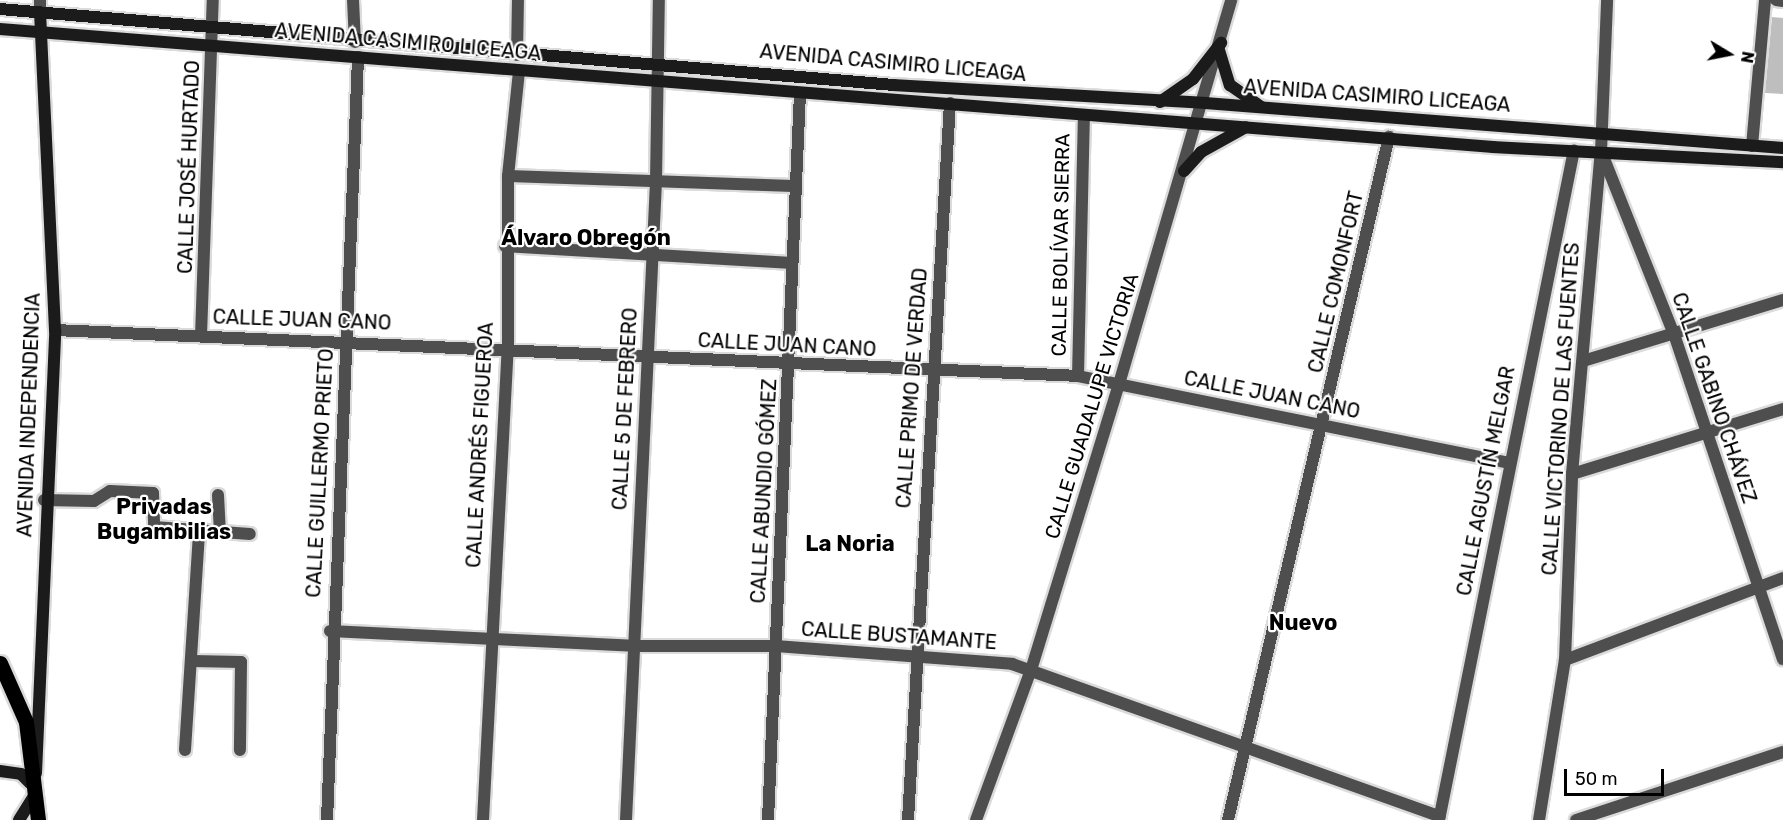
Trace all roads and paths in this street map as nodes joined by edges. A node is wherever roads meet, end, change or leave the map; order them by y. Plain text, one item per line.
1 (213, 0) edge
2 (353, 0) edge
3 (518, 0) edge
4 (659, 0) edge
5 (1231, 0) edge
6 (1607, 0) edge
7 (1764, 0) edge
8 (1776, 0) edge
9 (1783, 1) edge
10 (40, 6) edge
11 (0, 9) edge
12 (0, 29) edge
13 (214, 29) junction
14 (41, 33) junction
15 (355, 42) junction
16 (213, 47) junction
17 (1220, 47) junction
18 (517, 55) junction
19 (358, 57) junction
20 (659, 64) junction
21 (519, 72) junction
22 (657, 82) junction
23 (800, 93) junction
24 (1160, 102) junction
25 (950, 103) junction
26 (1205, 103) junction
27 (1262, 108) junction
28 (1084, 116) junction
29 (1199, 122) junction
30 (1257, 126) junction
31 (1601, 133) junction
32 (1389, 137) junction
33 (1752, 146) junction
34 (1783, 148) edge
35 (1574, 150) junction
36 (1601, 152) junction
37 (1783, 162) edge
38 (1185, 171) junction
39 (507, 176) junction
40 (656, 181) junction
41 (794, 186) junction
42 (505, 246) junction
43 (652, 256) junction
44 (789, 263) junction
45 (1783, 300) edge
46 (55, 330) junction
47 (1674, 334) junction
48 (201, 336) junction
49 (347, 340) junction
50 (508, 350) junction
51 (647, 356) junction
52 (1582, 361) junction
53 (791, 365) junction
54 (933, 373) junction
55 (1078, 376) junction
56 (1119, 384) junction
57 (1783, 409) edge
58 (1324, 425) junction
59 (1707, 436) junction
60 (1509, 463) junction
61 (1572, 474) junction
62 (218, 495) dead end
63 (44, 500) junction
64 (199, 531) junction
65 (220, 532) junction
66 (250, 534) dead end
67 (1783, 578) edge
68 (1758, 587) junction
69 (330, 631) junction
70 (489, 639) junction
71 (633, 646) junction
72 (775, 646) junction
73 (914, 653) junction
74 (1783, 659) edge
75 (1565, 660) junction
76 (193, 662) junction
77 (0, 663) edge
78 (1031, 670) junction
79 (1246, 746) junction
80 (185, 750) dead end
81 (240, 750) dead end
82 (1783, 752) edge
83 (0, 771) edge
84 (32, 789) junction
85 (1439, 818) edge
86 (19, 820) edge
87 (38, 820) edge
88 (327, 820) edge
89 (483, 820) edge
90 (626, 820) edge
91 (768, 820) edge
92 (908, 820) edge
93 (976, 820) edge
94 (1228, 820) edge
95 (1539, 820) edge
96 (1576, 820) edge

1 - 13 street, CALLE JOSÉ HURTADO
2 - 15 street
3 - 18 street
4 - 20 street, CALLE 5 DE FEBRERO
5 - 17 street, CALLE GUADALUPE VICTORIA
6 - 31 street, CALLE VICTORINO DE LAS FUENTES
7 - 33 street
8 - 9 street
10 - 11 main road, AVENIDA CASIMIRO LICEAGA
10 - 13 main road, AVENIDA CASIMIRO LICEAGA
10 - 14 main road, AVENIDA INDEPENDENCIA
12 - 14 main road, AVENIDA CASIMIRO LICEAGA
13 - 15 main road, AVENIDA CASIMIRO LICEAGA
13 - 16 street, CALLE JOSÉ HURTADO
14 - 16 main road, AVENIDA CASIMIRO LICEAGA
14 - 46 main road, AVENIDA INDEPENDENCIA
15 - 18 main road, AVENIDA CASIMIRO LICEAGA
16 - 19 main road, AVENIDA CASIMIRO LICEAGA
16 - 48 street, CALLE JOSÉ HURTADO
17 - 24 main road
17 - 26 street, CALLE GUADALUPE VICTORIA
17 - 27 main road
18 - 20 main road, AVENIDA CASIMIRO LICEAGA
19 - 21 main road, AVENIDA CASIMIRO LICEAGA
19 - 49 street, CALLE GUILLERMO PRIETO
20 - 22 street, CALLE 5 DE FEBRERO
20 - 24 main road, AVENIDA CASIMIRO LICEAGA
21 - 22 main road, AVENIDA CASIMIRO LICEAGA
21 - 39 street, CALLE ANDRÉS FIGUEROA
22 - 23 main road, AVENIDA CASIMIRO LICEAGA
22 - 40 street, CALLE 5 DE FEBRERO
23 - 25 main road, AVENIDA CASIMIRO LICEAGA
23 - 41 street, CALLE ABUNDIO GÓMEZ
24 - 26 main road, AVENIDA CASIMIRO LICEAGA
25 - 28 main road, AVENIDA CASIMIRO LICEAGA
25 - 54 street, CALLE PRIMO DE VERDAD
26 - 27 main road, AVENIDA CASIMIRO LICEAGA
26 - 29 street, CALLE GUADALUPE VICTORIA
27 - 31 main road, AVENIDA CASIMIRO LICEAGA
28 - 29 main road, AVENIDA CASIMIRO LICEAGA
28 - 55 street, CALLE BOLÍVAR SIERRA
29 - 30 main road, AVENIDA CASIMIRO LICEAGA
29 - 38 street, CALLE GUADALUPE VICTORIA
30 - 32 main road, AVENIDA CASIMIRO LICEAGA
30 - 38 main road
31 - 33 main road, AVENIDA CASIMIRO LICEAGA
31 - 36 street, CALLE VICTORINO DE LAS FUENTES
32 - 35 main road, AVENIDA CASIMIRO LICEAGA
32 - 58 street, CALLE COMONFORT
33 - 34 main road, AVENIDA CASIMIRO LICEAGA
35 - 36 main road, AVENIDA CASIMIRO LICEAGA
35 - 60 street, CALLE AGUSTÍN MELGAR
36 - 37 main road, AVENIDA CASIMIRO LICEAGA
36 - 47 street, CALLE GABINO CHÁVEZ
36 - 52 street, CALLE VICTORINO DE LAS FUENTES
38 - 56 street, CALLE GUADALUPE VICTORIA
39 - 40 street
39 - 42 street, CALLE ANDRÉS FIGUEROA
40 - 41 street
40 - 43 street, CALLE 5 DE FEBRERO
41 - 44 street, CALLE ABUNDIO GÓMEZ
42 - 43 street
42 - 50 street, CALLE ANDRÉS FIGUEROA
43 - 44 street
43 - 51 street, CALLE 5 DE FEBRERO
44 - 53 street, CALLE ABUNDIO GÓMEZ
45 - 47 street
46 - 48 street, CALLE JUAN CANO
46 - 63 main road, AVENIDA INDEPENDENCIA
47 - 52 street
47 - 59 street, CALLE GABINO CHÁVEZ
48 - 49 street, CALLE JUAN CANO
49 - 50 street, CALLE JUAN CANO
49 - 69 street, CALLE GUILLERMO PRIETO
50 - 51 street, CALLE JUAN CANO
50 - 70 street, CALLE ANDRÉS FIGUEROA
51 - 53 street, CALLE JUAN CANO
51 - 71 street, CALLE 5 DE FEBRERO
52 - 61 street, CALLE VICTORINO DE LAS FUENTES
53 - 54 street, CALLE JUAN CANO
53 - 72 street, CALLE ABUNDIO GÓMEZ
54 - 55 street, CALLE JUAN CANO
54 - 73 street, CALLE PRIMO DE VERDAD
55 - 56 street, CALLE JUAN CANO
56 - 58 street, CALLE JUAN CANO
56 - 78 street, CALLE GUADALUPE VICTORIA
57 - 59 street
58 - 60 street, CALLE JUAN CANO
58 - 79 street, CALLE COMONFORT
59 - 61 street
59 - 68 street, CALLE GABINO CHÁVEZ
60 - 85 street, CALLE AGUSTÍN MELGAR
61 - 75 street, CALLE VICTORINO DE LAS FUENTES
62 - 65 street
63 - 64 street
63 - 84 main road, AVENIDA INDEPENDENCIA
64 - 65 street
64 - 76 street
65 - 66 street
67 - 68 street
68 - 74 street, CALLE GABINO CHÁVEZ
68 - 75 street
69 - 70 street, CALLE BUSTAMANTE
69 - 88 street, CALLE GUILLERMO PRIETO
70 - 71 street, CALLE BUSTAMANTE
70 - 89 street, CALLE ANDRÉS FIGUEROA
71 - 72 street, CALLE BUSTAMANTE
71 - 90 street, CALLE 5 DE FEBRERO
72 - 73 street, CALLE BUSTAMANTE
72 - 91 street, CALLE ABUNDIO GÓMEZ
73 - 78 street, CALLE BUSTAMANTE
73 - 92 street, CALLE PRIMO DE VERDAD
75 - 95 street, CALLE VICTORINO DE LAS FUENTES
76 - 80 street
76 - 81 street
77 - 84 main road
78 - 79 street, CALLE BUSTAMANTE
78 - 93 street, CALLE GUADALUPE VICTORIA
79 - 85 street, CALLE BUSTAMANTE
79 - 94 street, CALLE COMONFORT
82 - 96 street
83 - 84 main road
84 - 86 main road
84 - 87 main road

